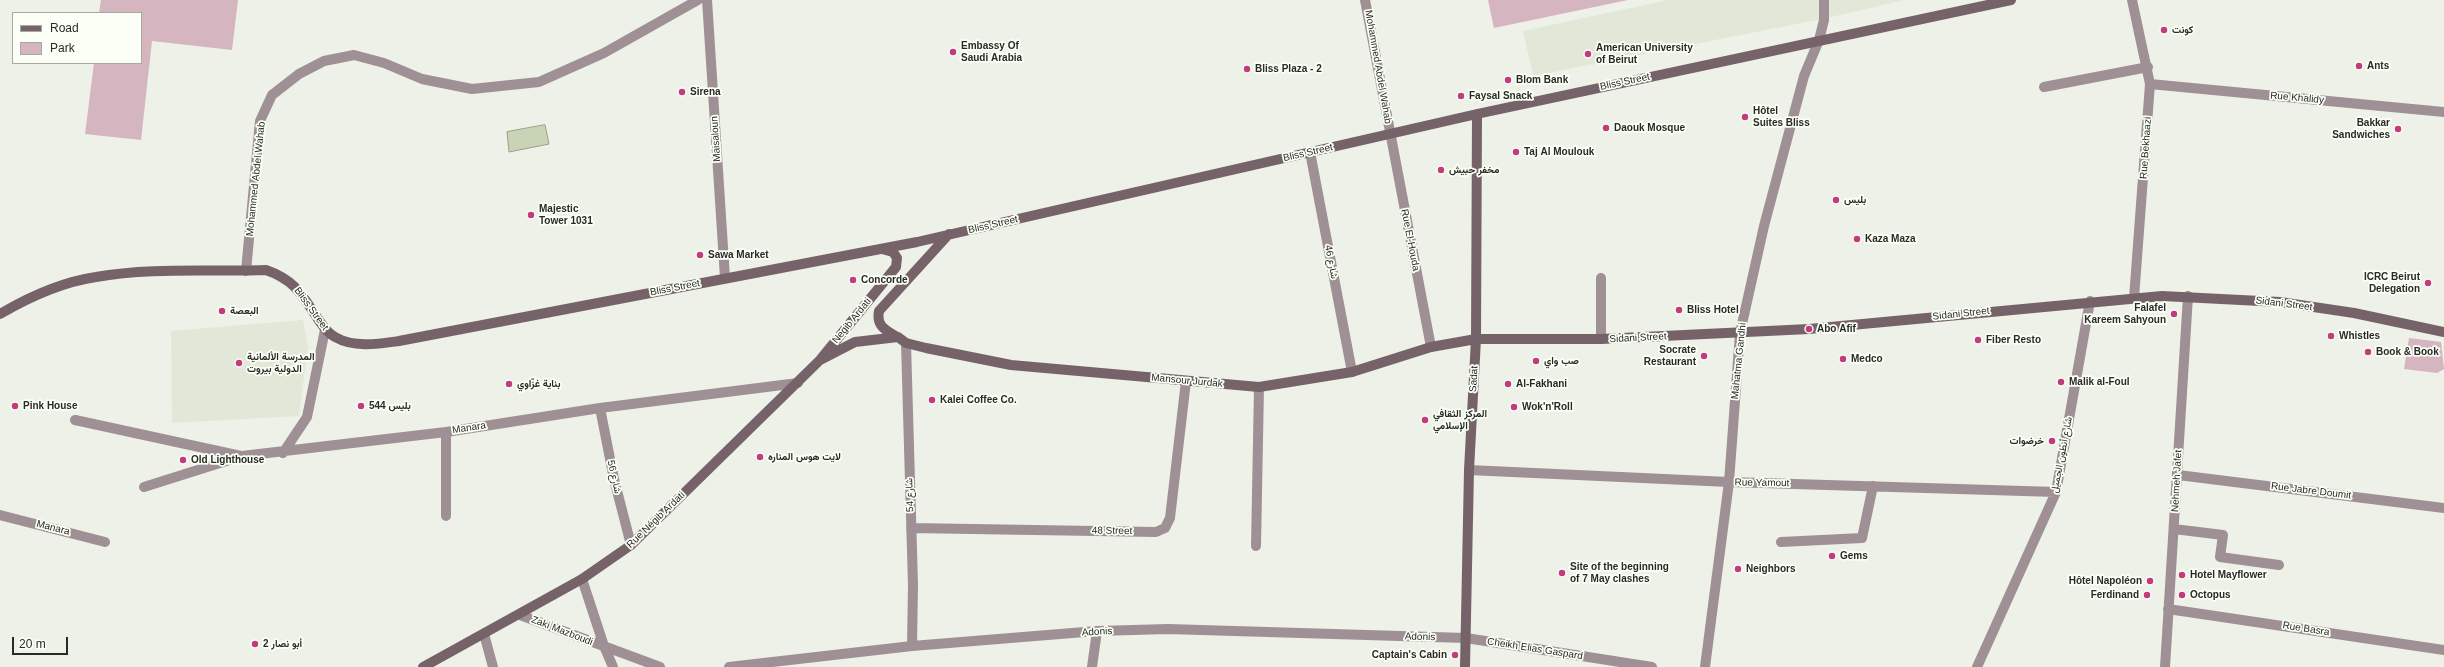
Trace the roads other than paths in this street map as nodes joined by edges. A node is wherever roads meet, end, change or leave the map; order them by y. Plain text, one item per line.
1 (698, 0) edge
2 (707, 0) edge
3 (1365, 0) edge
4 (1824, 0) edge
5 (2011, 0) edge
6 (2132, 0) edge
7 (1819, 40) junction
8 (2148, 66) junction
9 (2150, 84) junction
10 (2044, 87) dead end
11 (2444, 112) edge
12 (1477, 114) junction
13 (1390, 134) junction
14 (1310, 152) junction
15 (950, 234) junction
16 (881, 249) junction
17 (246, 271) junction
18 (725, 278) junction
19 (1601, 278) dead end
20 (2188, 296) junction
21 (2134, 298) junction
22 (2090, 301) junction
23 (0, 314) edge
24 (325, 330) junction
25 (2444, 332) edge
26 (1740, 333) junction
27 (898, 337) junction
28 (1476, 339) junction
29 (1601, 339) junction
30 (906, 343) junction
31 (1431, 347) junction
32 (820, 360) junction
33 (1352, 372) junction
34 (1186, 382) junction
35 (798, 383) junction
36 (1259, 387) junction
37 (600, 408) junction
38 (75, 420) dead end
39 (446, 432) junction
40 (283, 453) junction
41 (242, 456) junction
42 (1469, 470) junction
43 (2178, 475) junction
44 (1729, 482) junction
45 (1873, 486) junction
46 (144, 487) dead end
47 (2056, 492) junction
48 (2444, 508) edge
49 (0, 515) edge
50 (446, 516) dead end
51 (911, 528) junction
52 (2174, 529) junction
53 (105, 542) dead end
54 (1781, 542) dead end
55 (631, 545) junction
56 (1256, 546) dead end
57 (2279, 565) dead end
58 (582, 579) junction
59 (2168, 609) junction
60 (520, 615) junction
61 (1097, 631) junction
62 (484, 634) junction
63 (1466, 638) junction
64 (604, 646) junction
65 (912, 646) junction
66 (2444, 650) edge
67 (423, 667) edge
68 (493, 667) edge
69 (613, 667) edge
70 (660, 667) edge
71 (729, 667) edge
72 (1092, 667) edge
73 (1465, 667) edge
74 (1652, 667) edge
75 (1705, 667) edge
76 (1978, 667) edge
77 (2165, 667) edge

1 - 17 street, Mohammed Abdel Wahab
2 - 18 street, Maisaloun
3 - 13 street, Mohammed Abdel Wahab
4 - 7 street, Mahatma Gandhi
5 - 7 street, Bliss Street
6 - 8 street, Rue Bekhaazi
7 - 12 street, Bliss Street
7 - 26 street, Mahatma Gandhi
8 - 9 street, Rue Bekhaazi
8 - 10 street
9 - 11 street, Rue Khalidy
9 - 21 street, Rue Bekhaazi
12 - 13 street, Bliss Street
12 - 28 street, Sadat
13 - 14 street, Bliss Street
13 - 31 street, Rue El-Houda
14 - 15 street, Bliss Street
14 - 33 street, شارع 46
15 - 16 street, Bliss Street
15 - 27 street, Mansour Jurdak
16 - 18 street, Bliss Street
16 - 32 street, Negib Ardati
17 - 23 street, Bliss Street
17 - 24 street, Bliss Street
18 - 24 street, Bliss Street
19 - 29 street
20 - 21 street, Sidani Street
20 - 25 street, Sidani Street
20 - 43 street, Nehmeh Jafet
21 - 22 street, Sidani Street
22 - 26 street, Sidani Street
22 - 47 street, شارع أنطون الجميل
24 - 40 street
26 - 29 street, Sidani Street
26 - 44 street, Mahatma Gandhi
27 - 30 street, Mansour Jurdak
27 - 32 street
28 - 29 street, Sidani Street
28 - 31 street, Mansour Jurdak
28 - 42 street, Sadat
30 - 34 street, Mansour Jurdak
30 - 51 street, شارع 54
31 - 33 street, Mansour Jurdak
32 - 35 street, Rue Négib Ardati
33 - 36 street, Mansour Jurdak
34 - 36 street, Mansour Jurdak
34 - 51 street, 48 Street
35 - 37 street, Manara
35 - 55 street, Rue Négib Ardati
36 - 56 street
37 - 39 street, Manara
37 - 55 street, شارع 56
38 - 41 street
39 - 40 street, Manara
39 - 50 street
40 - 41 street, Manara
41 - 46 street, Manara
42 - 44 street, Rue Yamout
42 - 63 street, Sadat
43 - 48 street, Rue Jabre Doumit
43 - 52 street, Nehmeh Jafet
44 - 45 street, Rue Yamout
44 - 75 street, Mahatma Gandhi
45 - 47 street, Rue Yamout
45 - 54 street
47 - 76 street, شارع أنطون الجميل
49 - 53 street, Manara
51 - 65 street, شارع 54
52 - 57 street
52 - 59 street, Nehmeh Jafet
55 - 58 street, Rue Négib Ardati
58 - 60 street, Rue Négib Ardati
58 - 64 street, Zaki Mazboudi
59 - 66 street, Rue Basra
59 - 77 street, Nehmeh Jafet
60 - 62 street, Rue Négib Ardati
60 - 64 street, Zaki Mazboudi
61 - 63 street, Adonis
61 - 65 street, Adonis
61 - 72 street
62 - 67 street, Rue Négib Ardati
62 - 68 street
63 - 73 street, Sadat
63 - 74 street, Cheikh Elias Gaspard
64 - 69 street, Zaki Mazboudi
64 - 70 street
65 - 71 street, Adonis

